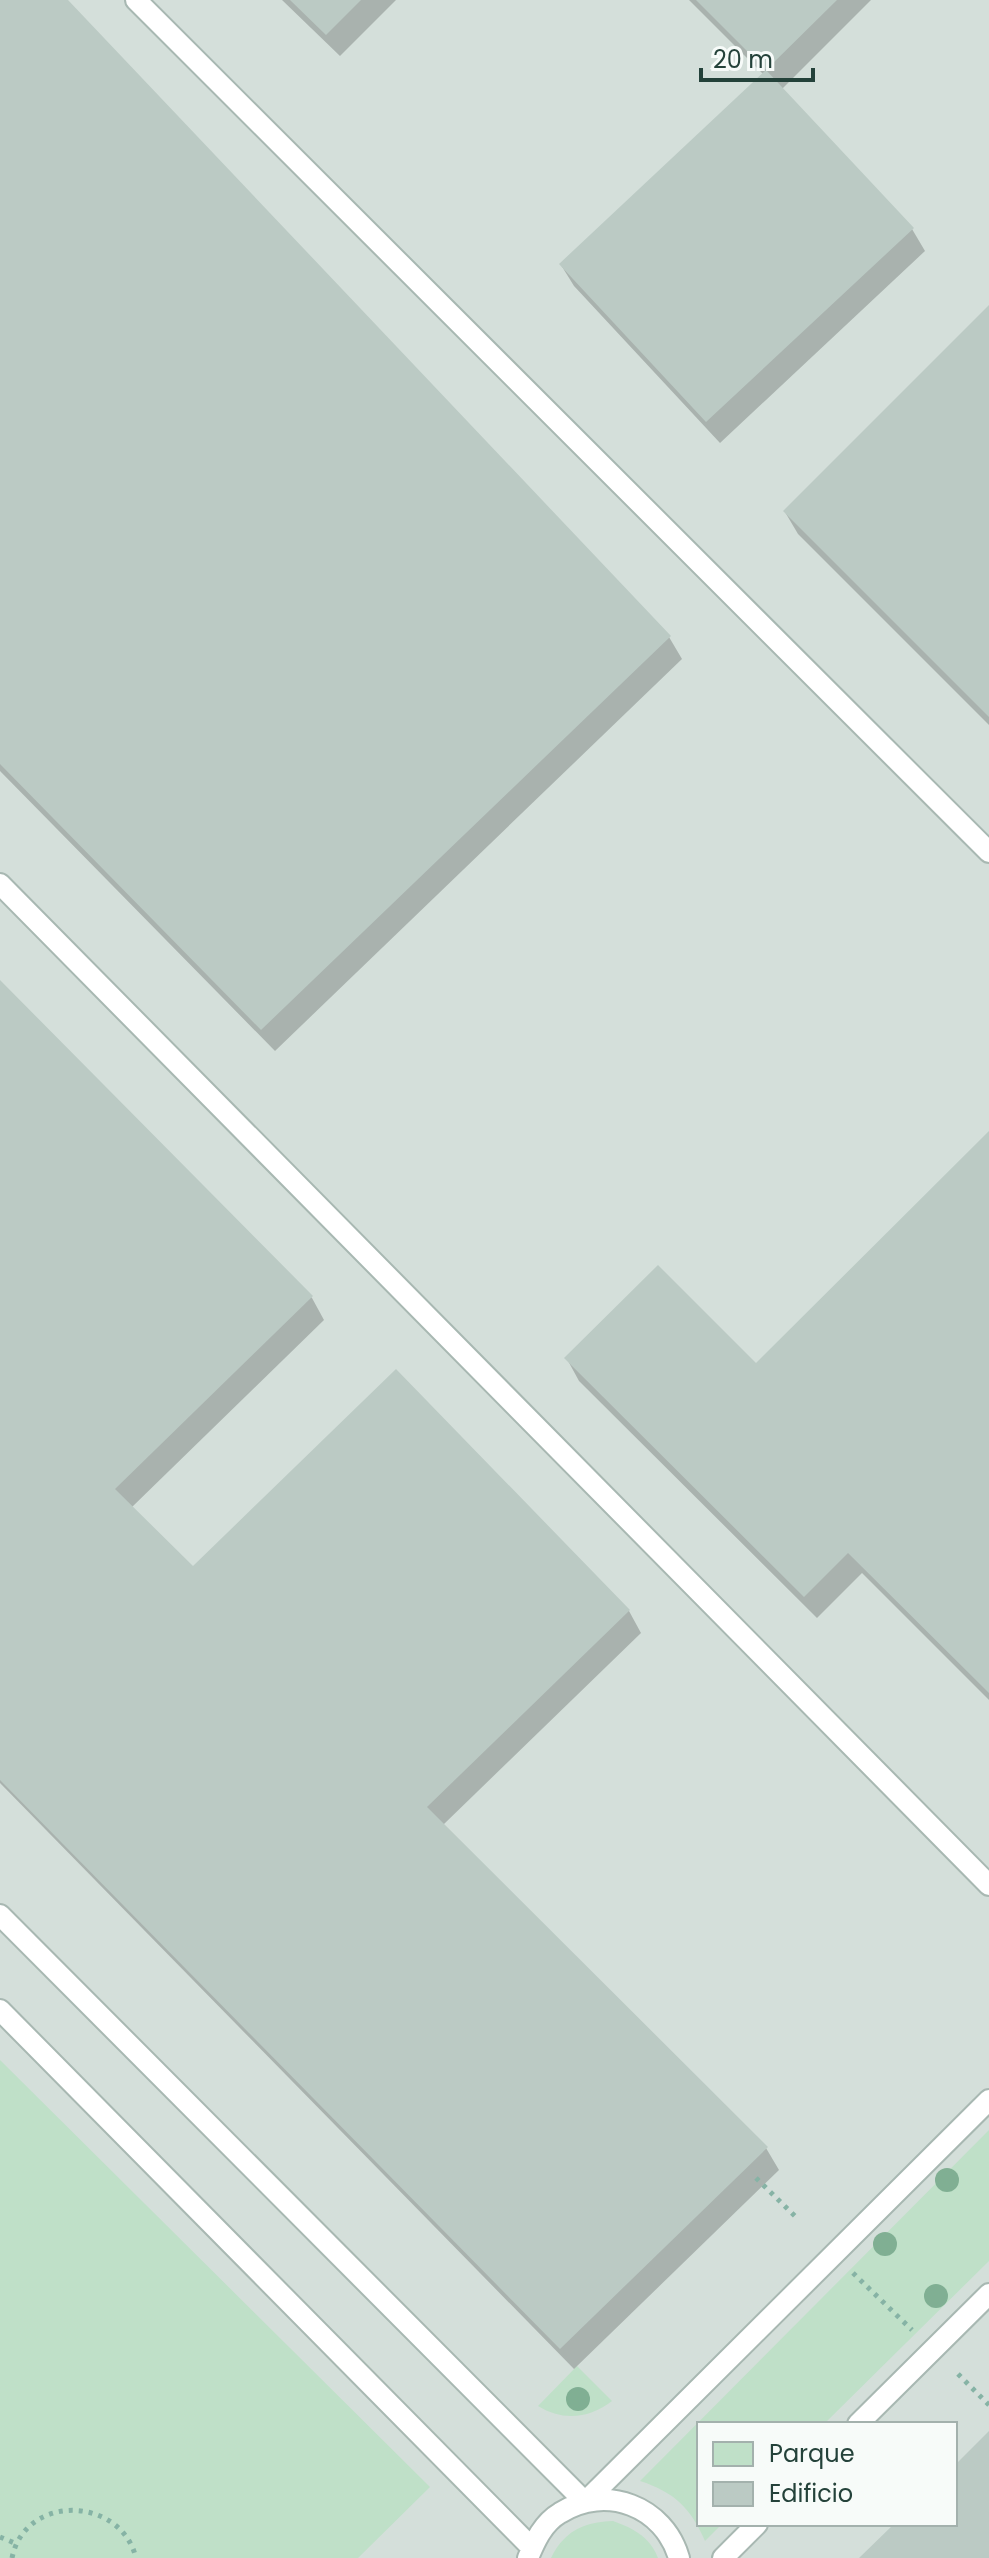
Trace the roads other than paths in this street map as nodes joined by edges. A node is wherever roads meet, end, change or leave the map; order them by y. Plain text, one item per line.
1 (136, 0) edge
2 (989, 852) edge
3 (0, 884) edge
4 (989, 1885) edge
5 (0, 1915) edge
6 (0, 2010) edge
7 (989, 2100) edge
8 (989, 2294) edge
9 (860, 2422) edge
10 (585, 2502) junction
11 (755, 2526) edge
12 (530, 2553) edge
13 (679, 2558) edge
14 (723, 2558) edge

1 - 2 lane
3 - 4 lane
5 - 10 lane
6 - 12 lane
7 - 10 lane
8 - 9 lane
10 - 12 lane
10 - 13 lane
11 - 14 lane

